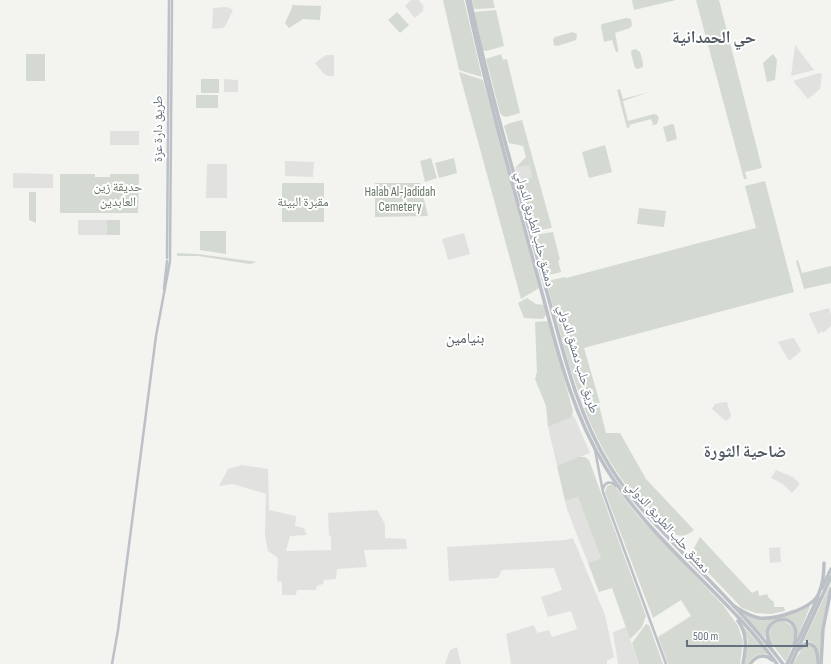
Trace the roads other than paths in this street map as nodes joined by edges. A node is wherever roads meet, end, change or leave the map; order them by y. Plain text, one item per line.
1 (170, 0) edge
2 (466, 0) edge
3 (470, 0) edge
4 (594, 446) junction
5 (603, 492) junction
6 (624, 493) junction
7 (824, 563) dead end
8 (831, 569) edge
9 (831, 577) edge
10 (831, 589) edge
11 (819, 594) junction
12 (726, 602) junction
13 (776, 655) junction
14 (792, 657) junction
15 (112, 664) edge
16 (666, 664) edge
17 (743, 664) edge
18 (750, 664) edge
19 (776, 664) edge
20 (783, 664) edge
21 (787, 664) edge
22 (791, 664) edge
23 (819, 664) edge

1 - 15 main road, طريق دارة عزة
2 - 4 highway, دمشق حلب الطريق الدولي
3 - 12 highway, طريق حلب دمشق الدولي
4 - 5 main road
4 - 6 highway, دمشق حلب الطريق الدولي
5 - 6 main road
5 - 16 main road
6 - 12 highway, دمشق حلب الطريق الدولي
7 - 11 highway
8 - 11 highway
9 - 14 highway
10 - 23 highway
11 - 12 highway
11 - 14 highway
12 - 13 highway, طريق حلب دمشق الدولي
12 - 17 highway
12 - 19 highway, طريق حلب دمشق الدولي
13 - 14 highway
13 - 20 highway, طريق حلب دمشق الدولي
14 - 21 highway
14 - 22 highway
14 - 23 highway
18 - 19 highway

